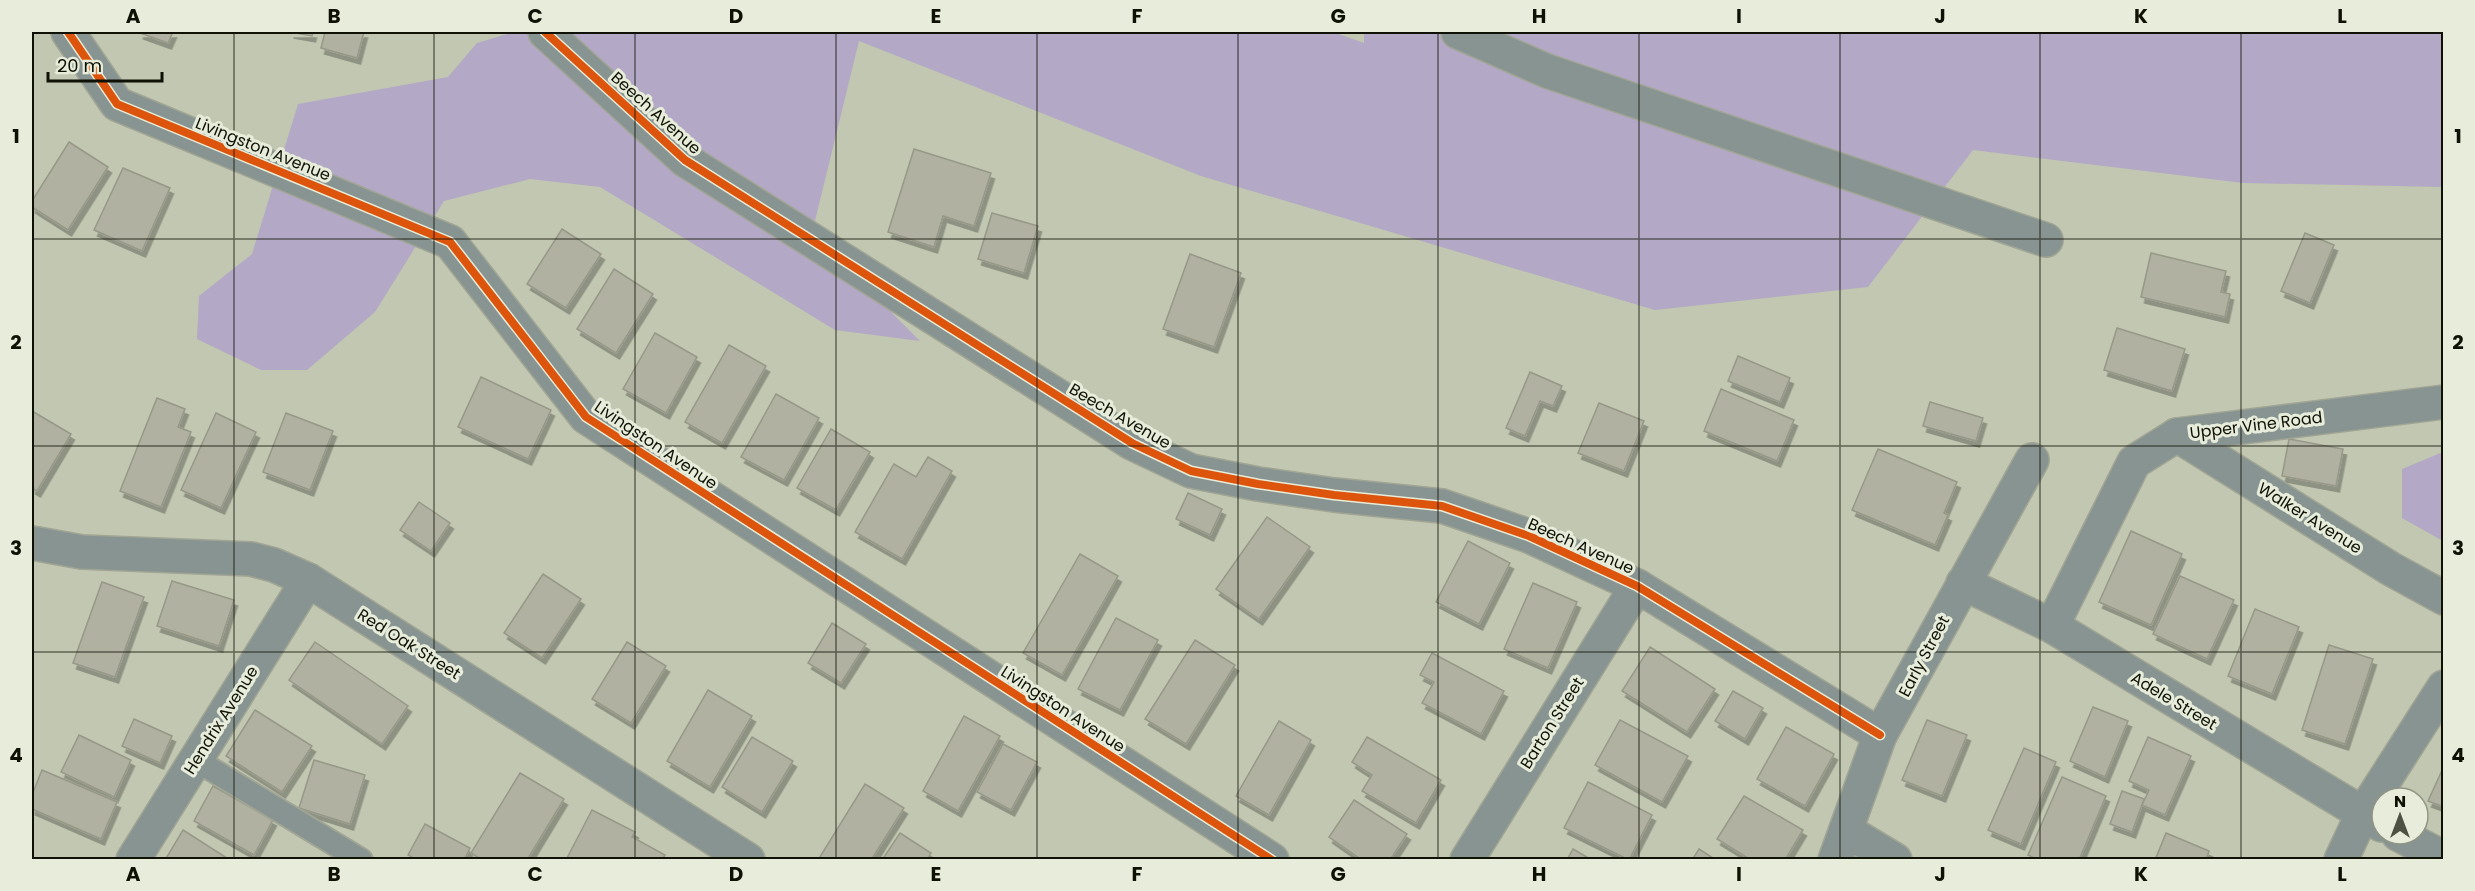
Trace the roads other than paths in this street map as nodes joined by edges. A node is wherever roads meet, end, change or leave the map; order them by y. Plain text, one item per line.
1 (68, 32) edge
2 (545, 32) edge
3 (1458, 32) edge
4 (2046, 240) dead end
5 (2444, 402) edge
6 (2177, 435) junction
7 (2032, 460) dead end
8 (32, 543) edge
9 (308, 580) junction
10 (1963, 583) junction
11 (1637, 586) junction
12 (2444, 598) edge
13 (2052, 626) junction
14 (2444, 687) edge
15 (1880, 735) junction
16 (196, 760) junction
17 (2390, 786) edge
18 (2370, 819) edge
19 (2370, 823) edge
20 (1841, 845) edge
21 (2421, 846) edge
22 (2444, 858) edge
23 (134, 860) edge
24 (361, 860) edge
25 (748, 860) edge
26 (1272, 860) edge
27 (1467, 860) edge
28 (1895, 860) edge
29 (2341, 860) edge

1 - 26 street, Livingston Avenue
2 - 11 street, Beech Avenue
3 - 4 street
5 - 6 street, Upper Vine Road
6 - 12 street, Walker Avenue
6 - 13 street, Upper Vine Road
7 - 10 street, Early Street
8 - 9 street, Red Oak Street
9 - 16 street, Hendrix Avenue
9 - 25 street, Red Oak Street
10 - 13 street, Adele Street
10 - 15 street, Early Street
11 - 15 street, Beech Avenue
11 - 27 street, Barton Street
13 - 18 street, Adele Street
14 - 17 street
15 - 20 street, Early Street
16 - 23 street, Hendrix Avenue
16 - 24 lane
19 - 29 street
20 - 28 street
21 - 22 street

